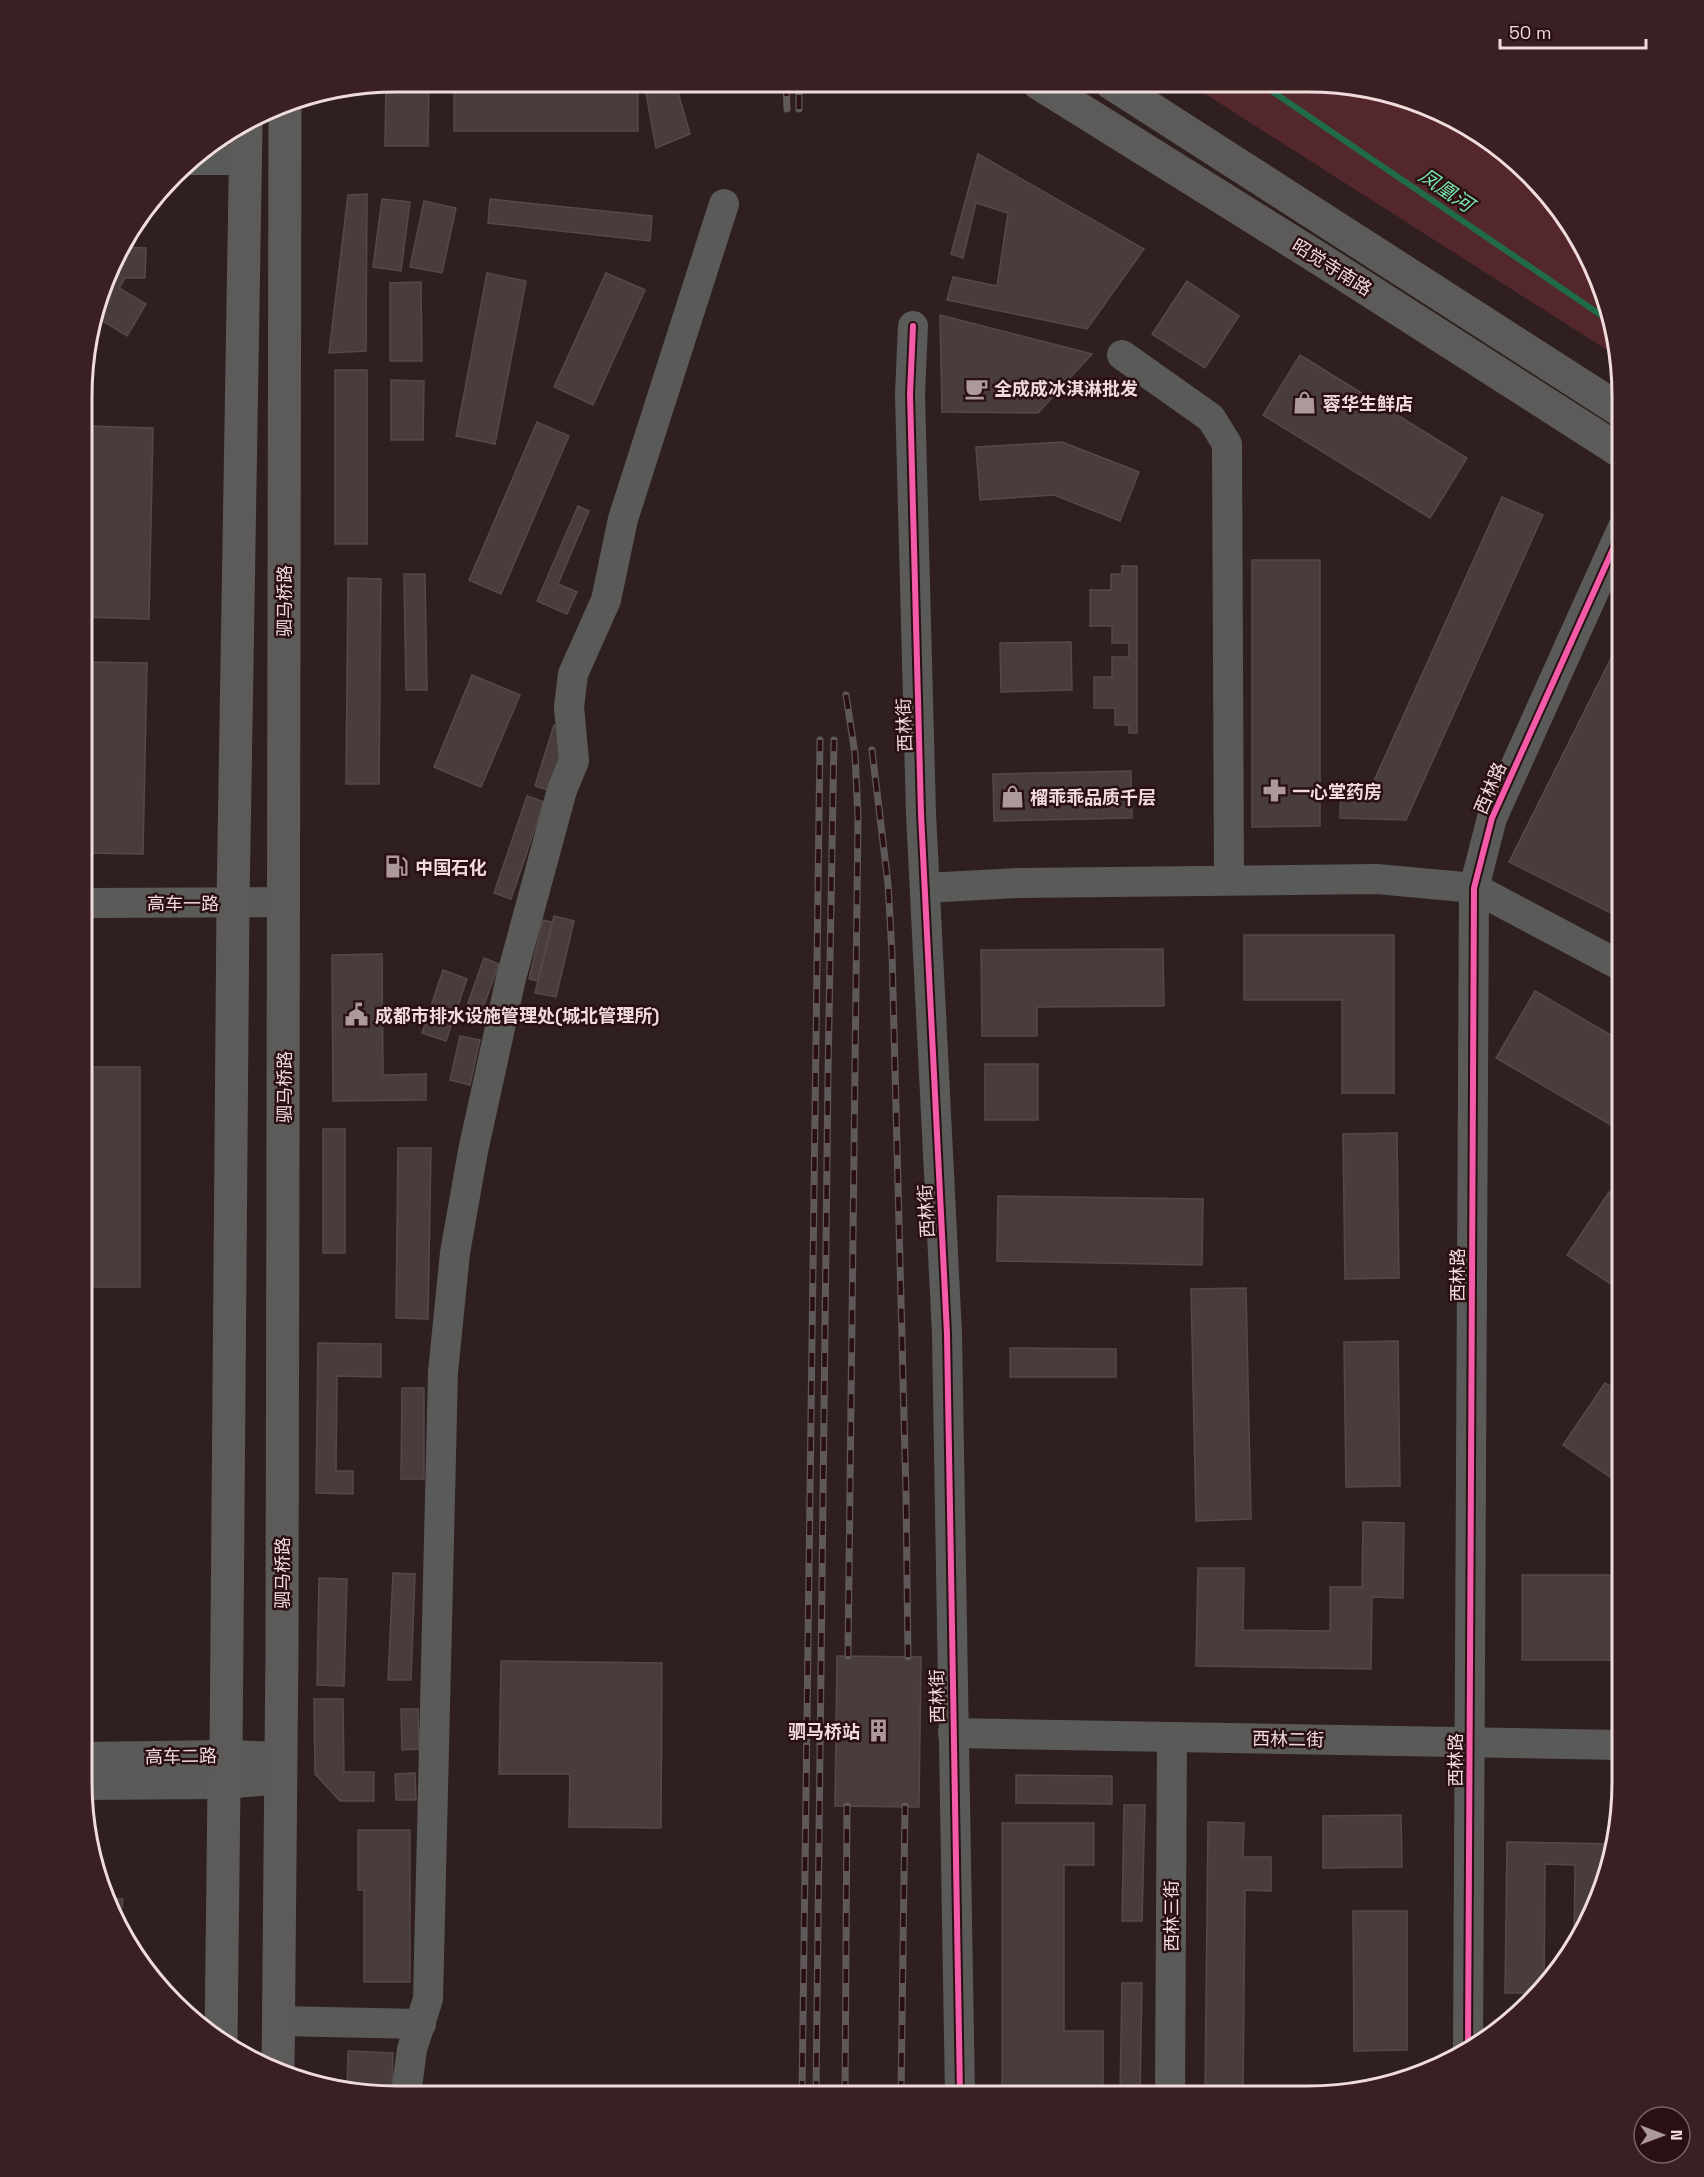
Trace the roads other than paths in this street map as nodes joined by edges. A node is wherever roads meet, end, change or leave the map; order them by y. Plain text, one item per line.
1 (1052, 92) edge
2 (1126, 92) edge
3 (285, 113) edge
4 (246, 131) edge
5 (204, 160) edge
6 (246, 160) junction
7 (724, 204) dead end
8 (913, 326) dead end
9 (1122, 355) dead end
10 (1612, 405) edge
11 (1612, 446) edge
12 (1612, 551) edge
13 (1229, 880) junction
14 (925, 888) junction
15 (1474, 888) junction
16 (284, 902) junction
17 (92, 903) edge
18 (233, 903) junction
19 (1612, 961) edge
20 (953, 1733) junction
21 (1172, 1737) junction
22 (1470, 1743) junction
23 (1612, 1745) edge
24 (92, 1758) edge
25 (281, 1768) junction
26 (225, 1770) junction
27 (92, 1784) edge
28 (278, 2021) junction
29 (420, 2024) junction
30 (221, 2030) edge
31 (1468, 2040) edge
32 (278, 2062) edge
33 (407, 2086) edge
34 (960, 2086) edge
35 (1170, 2086) edge

1 - 11 main road, 昭觉寺南路
2 - 10 main road, 昭觉寺南路
3 - 16 main road, 驷马桥路
4 - 6 main road
5 - 6 street
6 - 18 main road
7 - 29 street
8 - 14 street, 西林街
9 - 13 street
12 - 15 street, 西林路
13 - 14 street
13 - 15 street
14 - 20 street, 西林街
15 - 19 street
15 - 22 street, 西林路
16 - 18 street, 高车一路
16 - 25 main road, 驷马桥路
17 - 18 street, 高车一路
18 - 26 main road
20 - 21 street, 西林二街
20 - 34 street, 西林街
21 - 22 street, 西林二街
21 - 35 street, 西林三街
22 - 23 street, 西林二街
22 - 31 street, 西林路
24 - 26 street, 高车二路
25 - 26 street, 高车二路
25 - 28 main road, 驷马桥路
26 - 27 street, 高车二路
26 - 30 main road
28 - 29 street
28 - 32 main road, 驷马桥路
29 - 33 street

